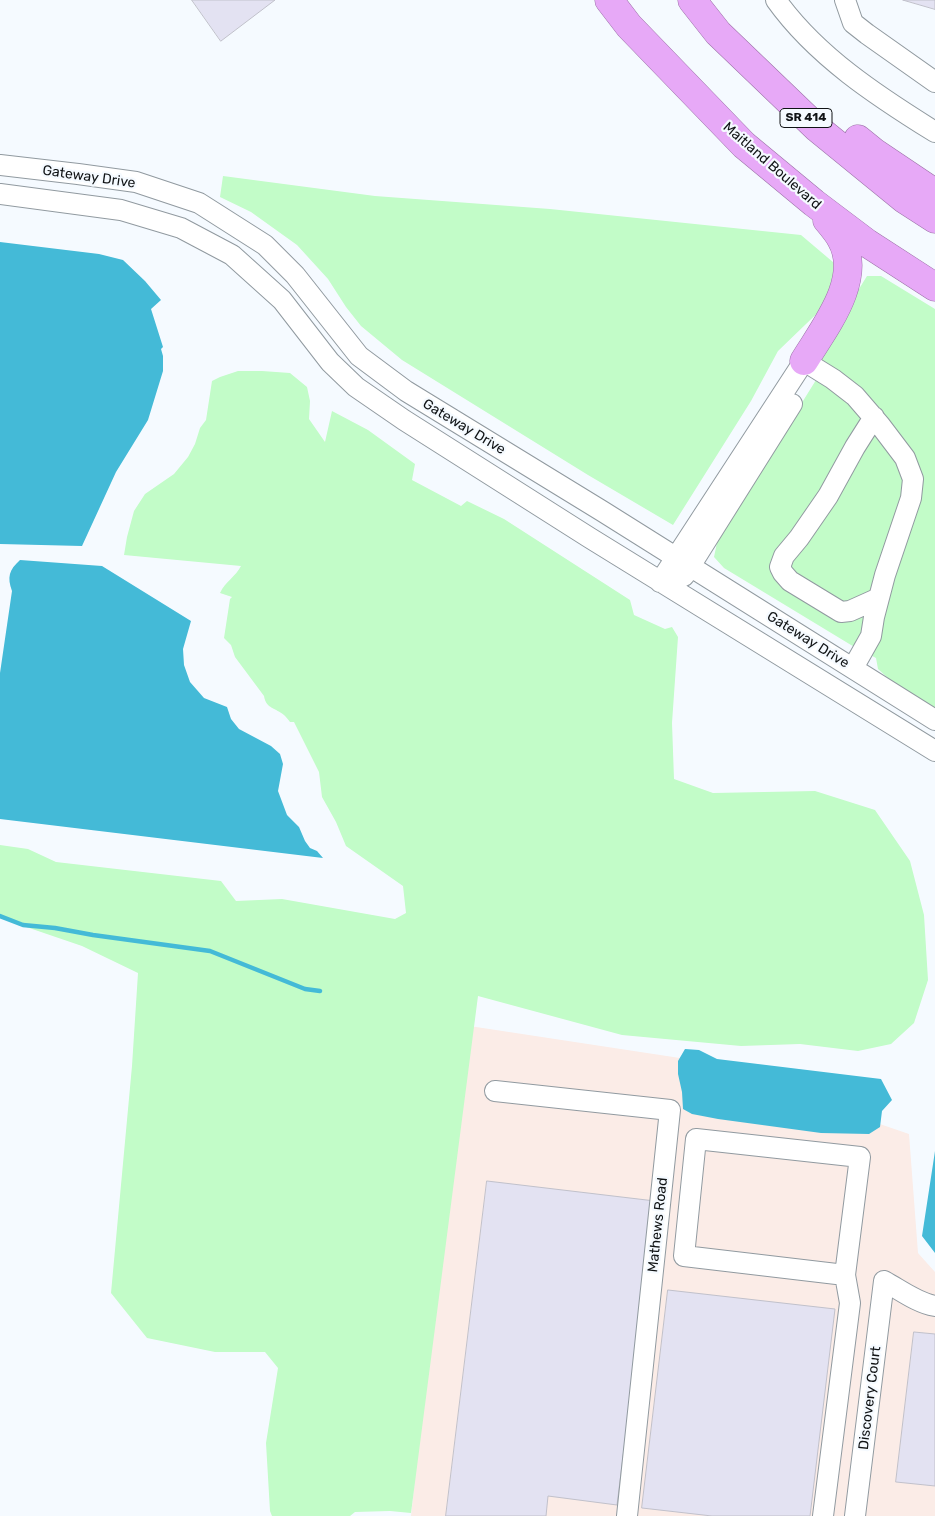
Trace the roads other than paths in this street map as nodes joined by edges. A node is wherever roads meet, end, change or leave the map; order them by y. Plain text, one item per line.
1 (610, 0) edge
2 (692, 0) edge
3 (702, 0) edge
4 (776, 0) edge
5 (845, 0) edge
6 (935, 82) edge
7 (935, 132) edge
8 (0, 165) edge
9 (45, 170) junction
10 (935, 193) edge
11 (0, 194) edge
12 (42, 199) junction
13 (814, 203) junction
14 (935, 219) edge
15 (935, 286) edge
16 (328, 317) junction
17 (307, 332) junction
18 (810, 364) junction
19 (874, 417) junction
20 (683, 561) junction
21 (668, 586) junction
22 (879, 598) junction
23 (853, 668) junction
24 (935, 720) edge
25 (935, 751) edge
26 (495, 1091) dead end
27 (655, 1253) junction
28 (684, 1256) junction
29 (845, 1274) junction
30 (935, 1306) edge
31 (626, 1516) edge
32 (823, 1516) edge
33 (859, 1516) edge

1 - 13 highway, Maitland Boulevard
2 - 14 highway, SR 414
3 - 10 highway
4 - 7 street
5 - 6 street
8 - 9 street, Gateway Drive
9 - 12 street
9 - 16 street, Gateway Drive
11 - 12 street, Gateway Drive
12 - 17 street, Gateway Drive
13 - 15 highway, Maitland Boulevard
13 - 18 highway
16 - 17 street
16 - 20 street, Gateway Drive
17 - 21 street, Gateway Drive
18 - 19 street
18 - 20 street
19 - 22 street
19 - 22 street
20 - 21 street
20 - 23 street, Gateway Drive
21 - 25 street, Gateway Drive
22 - 23 street
23 - 24 street, Gateway Drive
26 - 27 street, Mathews Road
27 - 28 street
27 - 31 street, Mathews Road
28 - 29 street
28 - 29 street
29 - 32 street
30 - 33 street, Discovery Court

